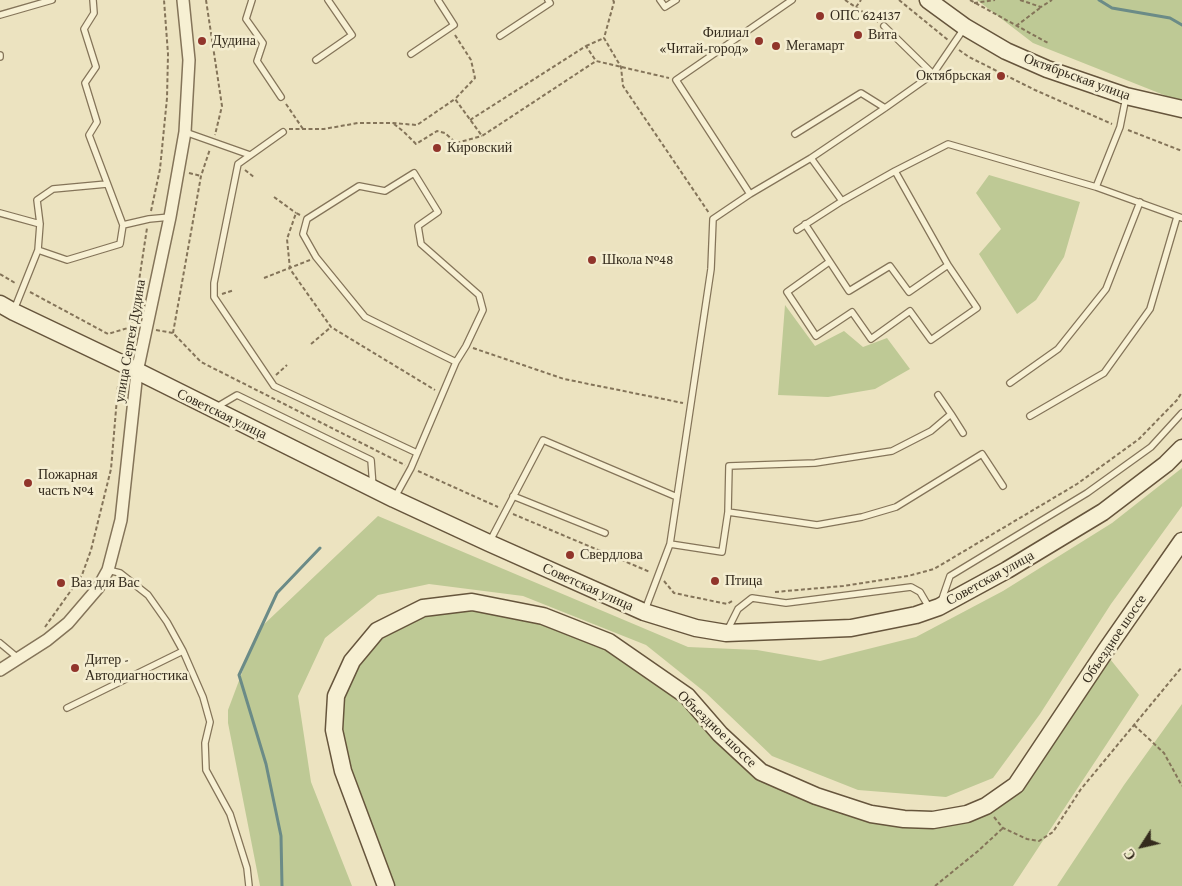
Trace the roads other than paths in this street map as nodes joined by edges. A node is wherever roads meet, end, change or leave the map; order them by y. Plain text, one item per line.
1 (52, 0) edge
2 (93, 0) edge
3 (183, 0) edge
4 (252, 0) edge
5 (328, 0) edge
6 (438, 0) edge
7 (548, 0) edge
8 (660, 0) edge
9 (676, 0) edge
10 (792, 0) edge
11 (928, 0) edge
12 (0, 14) edge
13 (884, 26) road end
14 (964, 27) junction
15 (500, 36) dead end
16 (411, 54) dead end
17 (316, 60) dead end
18 (932, 74) junction
19 (1126, 96) junction
20 (281, 97) road end
21 (885, 108) junction
22 (1182, 109) edge
23 (186, 132) junction
24 (283, 132) road end
25 (795, 134) dead end
26 (250, 155) junction
27 (811, 158) junction
28 (895, 171) junction
29 (107, 184) junction
30 (1096, 187) junction
31 (750, 194) junction
32 (842, 202) junction
33 (1140, 202) junction
34 (0, 213) edge
35 (170, 217) junction
36 (1179, 218) edge
37 (40, 224) junction
38 (805, 224) junction
39 (123, 225) junction
40 (797, 230) dead end
41 (38, 250) junction
42 (829, 262) junction
43 (948, 265) junction
44 (7, 308) edge
45 (456, 362) junction
46 (137, 372) junction
47 (1010, 383) dead end
48 (938, 394) dead end
49 (213, 409) junction
50 (1182, 413) edge
51 (951, 414) junction
52 (1030, 416) dead end
53 (963, 433) dead end
54 (1182, 448) edge
55 (417, 453) junction
56 (1003, 486) dead end
57 (374, 489) junction
58 (513, 496) junction
59 (677, 497) junction
60 (394, 499) junction
61 (728, 512) junction
62 (605, 533) dead end
63 (1182, 541) edge
64 (489, 543) junction
65 (670, 544) junction
66 (108, 570) junction
67 (935, 609) junction
68 (644, 612) junction
69 (726, 634) junction
70 (0, 643) edge
71 (183, 651) junction
72 (18, 658) junction
73 (0, 670) edge
74 (67, 708) dead end
75 (250, 886) edge
76 (386, 886) edge

1 - 12 lane
2 - 29 lane
3 - 23 street, улица Сергея Дудина
4 - 20 lane
5 - 17 lane
6 - 16 lane
7 - 15 lane
8 - 9 lane
10 - 31 lane
11 - 14 street, Октябрьская улица
13 - 18 lane
14 - 18 lane
14 - 19 street, Октябрьская улица
18 - 21 lane
19 - 22 street, Октябрьская улица
19 - 30 lane
21 - 25 lane
21 - 27 lane
23 - 26 lane
23 - 35 street, улица Сергея Дудина
24 - 26 lane
26 - 55 lane
27 - 31 lane
27 - 32 lane
28 - 30 lane
28 - 32 lane
28 - 43 lane
29 - 37 lane
29 - 39 lane
30 - 33 lane
31 - 59 lane
32 - 38 lane
33 - 36 lane
33 - 47 lane
34 - 37 lane
35 - 39 lane
35 - 46 street, улица Сергея Дудина
36 - 52 lane
37 - 41 lane
38 - 40 lane
38 - 42 lane
39 - 41 lane
41 - 44 lane
42 - 43 lane
42 - 43 lane
44 - 46 street, Советская улица
45 - 45 lane
45 - 55 lane
46 - 49 street, Советская улица
46 - 66 street, улица Сергея Дудина
48 - 51 lane
49 - 57 street, Советская улица
49 - 57 lane
50 - 67 lane
51 - 53 lane
51 - 61 lane
54 - 67 street, Советская улица
55 - 60 lane
56 - 61 lane
57 - 60 street, Советская улица
58 - 59 lane
58 - 62 lane
58 - 64 lane
59 - 65 lane
60 - 64 street, Советская улица
61 - 65 lane
63 - 76 street, Объездное шоссе
64 - 68 street, Советская улица
65 - 68 lane
66 - 71 lane
66 - 72 street, улица Сергея Дудина
67 - 69 street, Советская улица
67 - 69 lane
68 - 69 street, Советская улица
70 - 72 lane
71 - 74 lane
71 - 75 lane
72 - 73 street, улица Сергея Дудина

